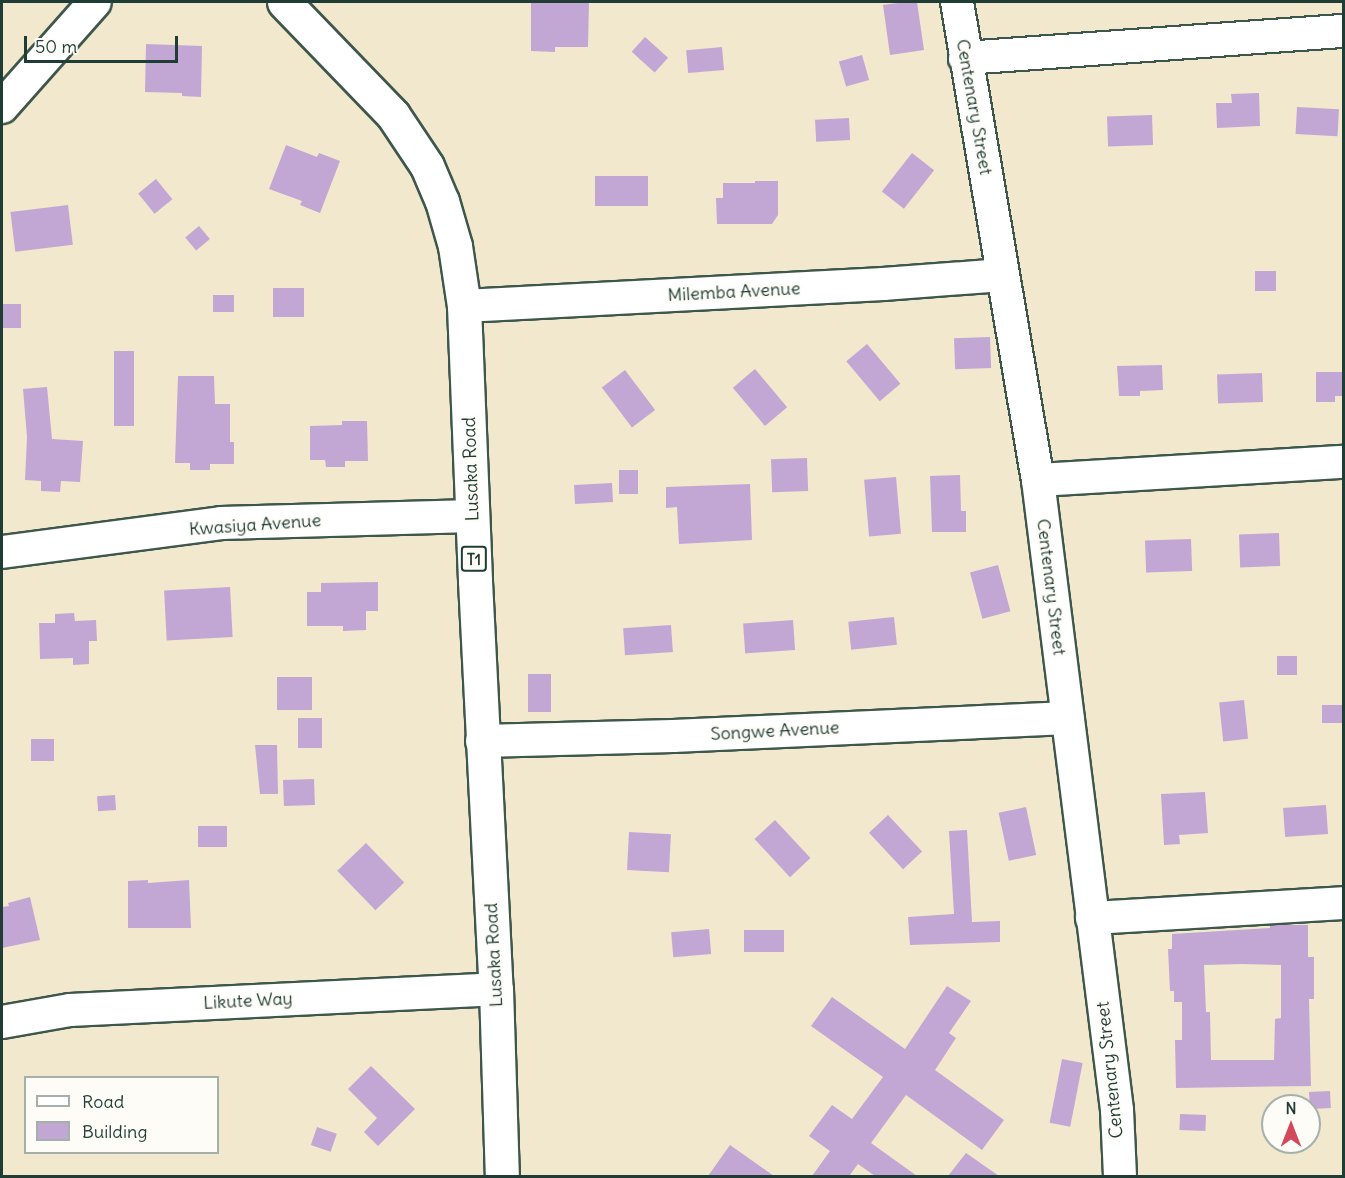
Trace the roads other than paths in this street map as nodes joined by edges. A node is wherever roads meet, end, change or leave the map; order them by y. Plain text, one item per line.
1 (94, 2) edge
2 (284, 2) edge
3 (957, 2) edge
4 (1344, 31) edge
5 (965, 58) junction
6 (2, 106) edge
7 (1003, 275) junction
8 (464, 306) junction
9 (1344, 462) edge
10 (1038, 480) junction
11 (473, 516) junction
12 (2, 552) edge
13 (1068, 718) junction
14 (482, 741) junction
15 (1344, 903) edge
16 (1092, 918) junction
17 (496, 989) junction
18 (2, 1022) edge
19 (502, 1176) edge
20 (1120, 1176) edge

1 - 6 street
2 - 8 highway, Lusaka Road / T1
3 - 5 street, Centenary Street
4 - 5 street
5 - 7 street, Centenary Street
7 - 8 street, Milemba Avenue
7 - 10 street, Centenary Street
8 - 11 highway, Lusaka Road / T1
9 - 10 street
10 - 13 street, Centenary Street
11 - 12 street, Kwasiya Avenue
11 - 14 highway, Lusaka Road / T1
13 - 14 street, Songwe Avenue
13 - 16 street, Centenary Street
14 - 17 highway, Lusaka Road / T1
15 - 16 street
16 - 20 street, Centenary Street
17 - 18 street, Likute Way
17 - 19 highway, Lusaka Road / T1

